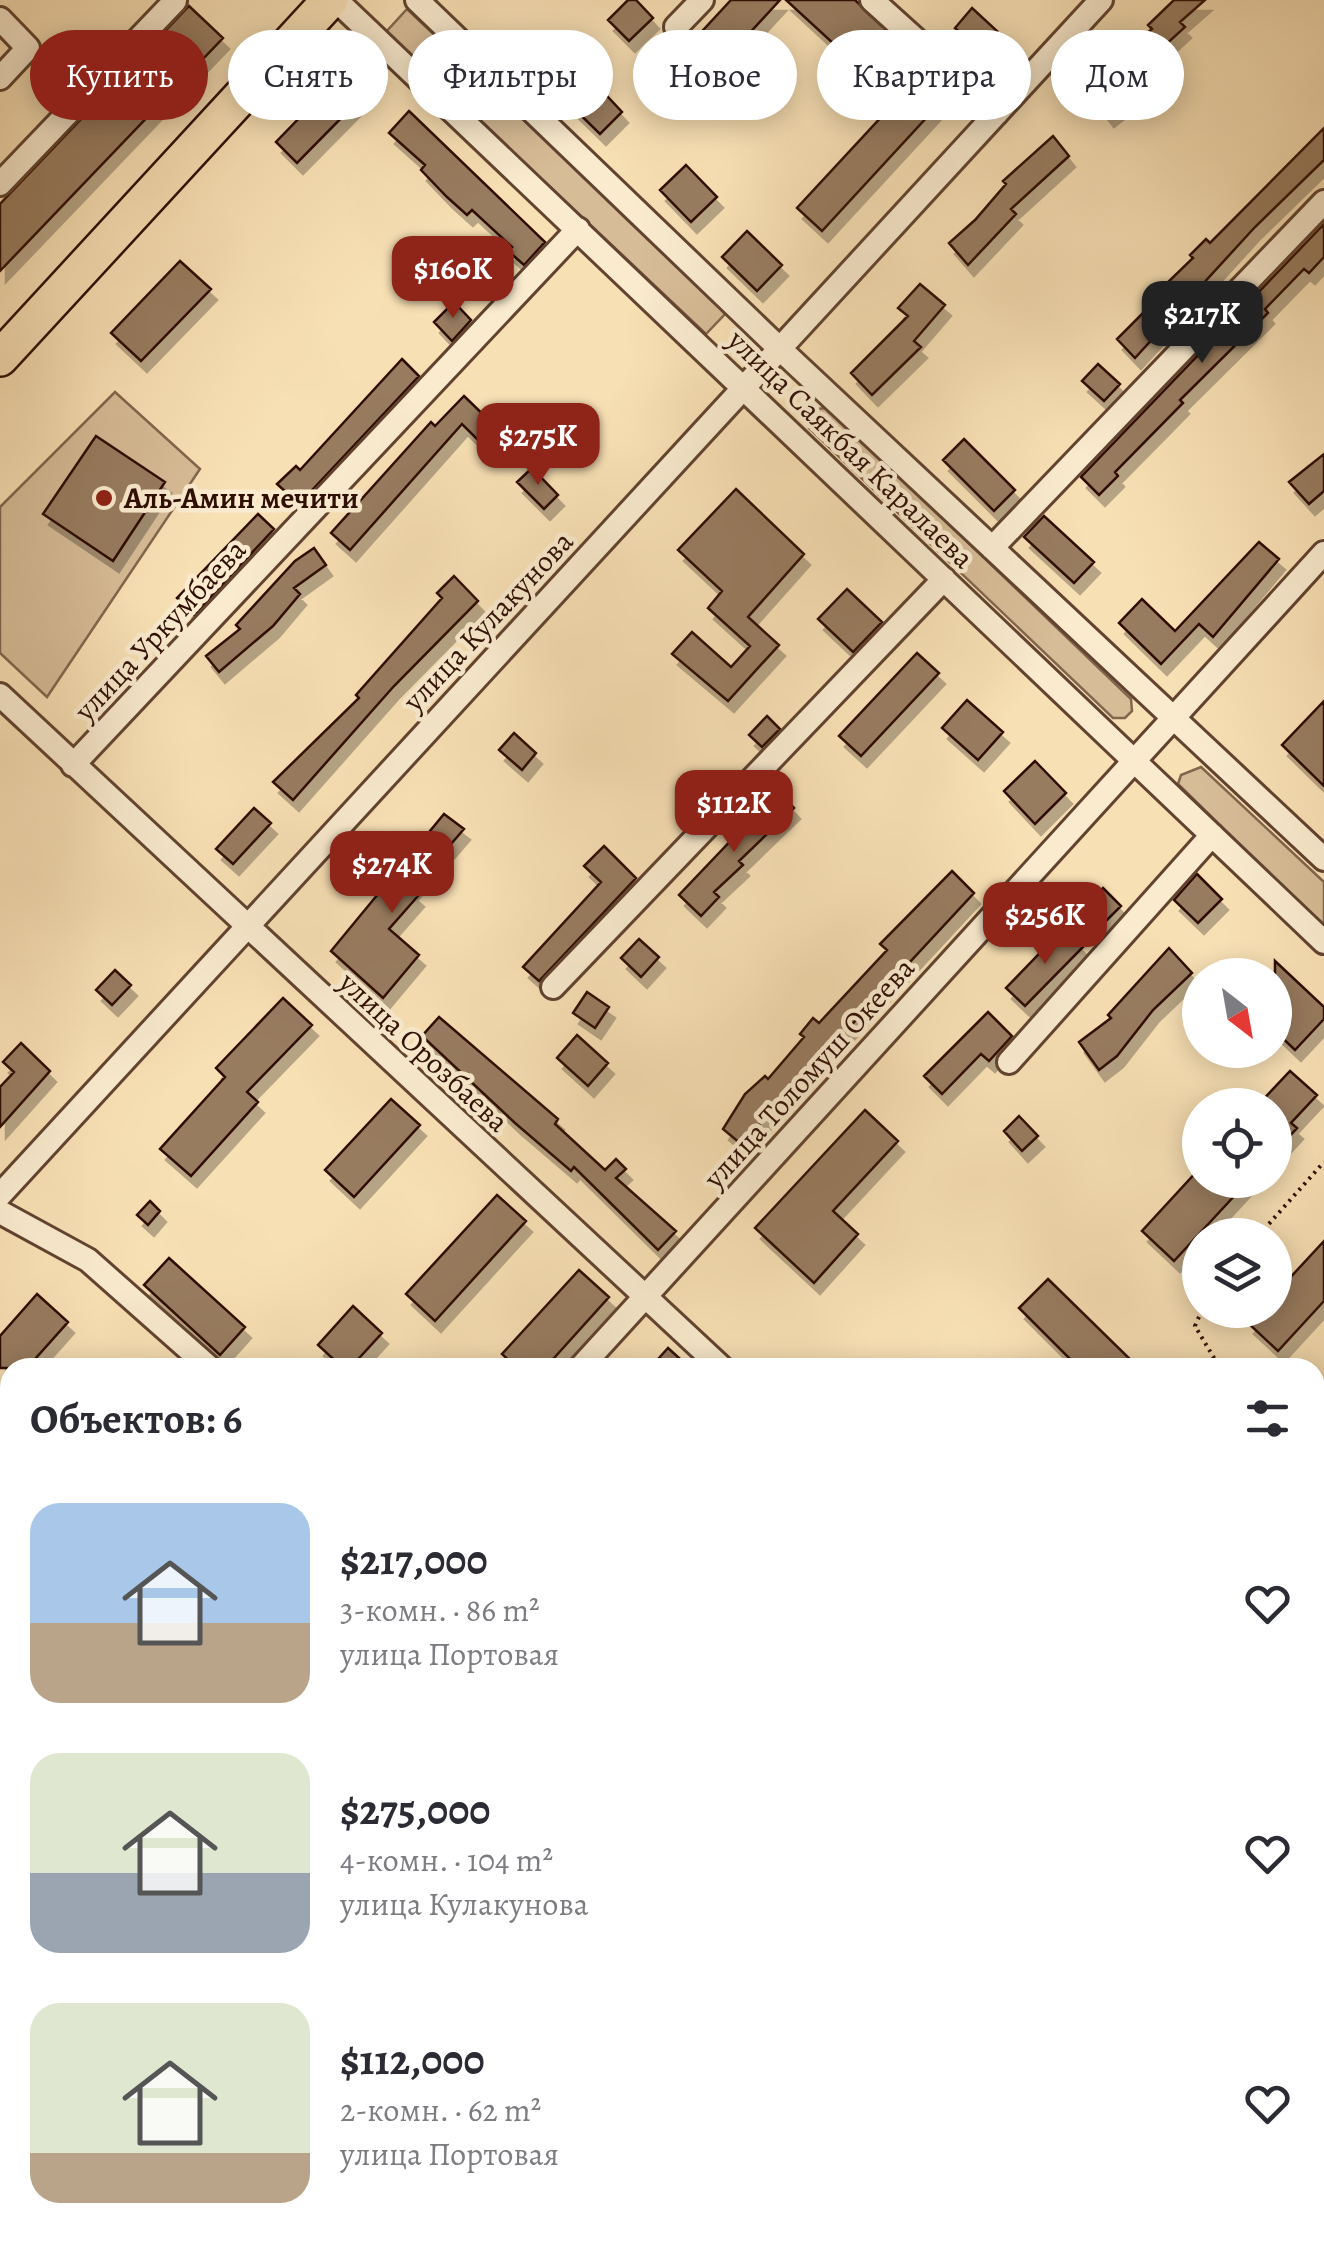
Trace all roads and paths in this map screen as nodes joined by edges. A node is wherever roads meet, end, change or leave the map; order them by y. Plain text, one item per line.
1 (333, 0) edge
2 (417, 0) edge
3 (702, 0) edge
4 (872, 0) edge
5 (1102, 0) edge
6 (175, 1) edge
7 (0, 18) edge
8 (676, 27) dead end
9 (905, 30) edge
10 (1031, 77) edge
11 (0, 78) edge
12 (992, 120) edge
13 (0, 184) edge
14 (1324, 202) edge
15 (578, 229) junction
16 (780, 349) junction
17 (0, 358) edge
18 (744, 388) junction
19 (992, 548) junction
20 (1324, 553) edge
21 (944, 579) junction
22 (0, 695) edge
23 (1174, 718) junction
24 (1134, 761) junction
25 (74, 765) junction
26 (1212, 835) junction
27 (1324, 859) edge
28 (246, 928) junction
29 (1324, 942) edge
30 (553, 988) dead end
31 (1009, 1062) dead end
32 (1324, 1162) edge
33 (0, 1195) edge
34 (0, 1212) edge
35 (1274, 1218) edge
36 (645, 1297) junction
37 (1197, 1328) edge
38 (199, 1358) edge
39 (589, 1358) edge
40 (711, 1358) edge
41 (1214, 1358) edge

1 - 15 street, улица Саякбая Каралаева
1 - 17 highway
2 - 16 street, улица Саякбая Каралаева
3 - 8 street
4 - 9 street
5 - 10 street, улица Кулакунова
6 - 13 street
7 - 11 street
12 - 16 street, улица Кулакунова
14 - 19 street
15 - 18 street, улица Саякбая Каралаева
15 - 25 street, улица Уркумбаева
16 - 18 street, улица Кулакунова
16 - 19 street, улица Саякбая Каралаева
18 - 21 street, улица Саякбая Каралаева
18 - 28 street, улица Кулакунова
19 - 23 street, улица Саякбая Каралаева
20 - 23 street, улица Толомуш Океева
21 - 24 street, улица Саякбая Каралаева
21 - 30 street
22 - 25 street, улица Орозбаева
23 - 24 street, улица Толомуш Океева
23 - 27 street, улица Саякбая Каралаева
24 - 26 street, улица Саякбая Каралаева
24 - 36 street, улица Толомуш Океева
25 - 28 street, улица Орозбаева
26 - 29 street, улица Саякбая Каралаева
26 - 31 street
28 - 33 street, улица Кулакунова
28 - 36 street, улица Орозбаева
32 - 35 path
34 - 38 street
36 - 39 street, улица Толомуш Океева
36 - 40 street, улица Орозбаева
37 - 41 path

